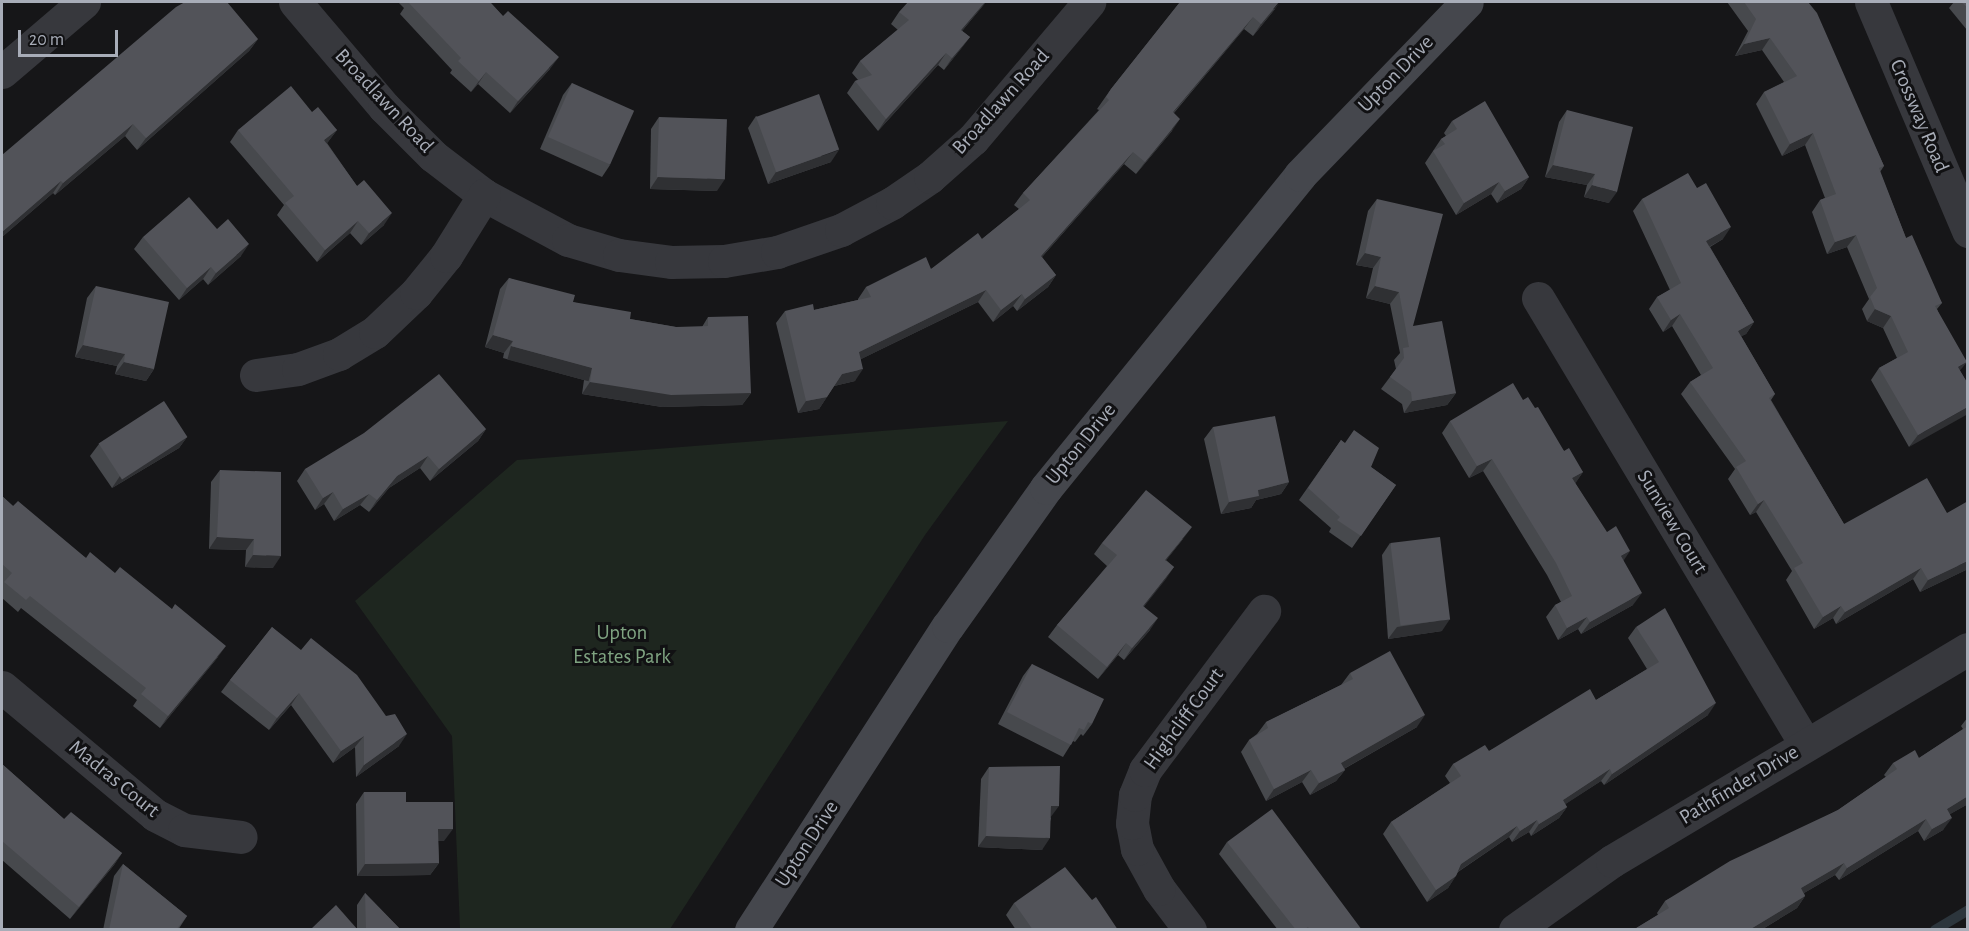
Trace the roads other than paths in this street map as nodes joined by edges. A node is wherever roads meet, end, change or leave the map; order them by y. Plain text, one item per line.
1 (84, 2) edge
2 (295, 2) edge
3 (1089, 2) edge
4 (1467, 2) edge
5 (1871, 2) edge
6 (2, 72) edge
7 (484, 195) junction
8 (1968, 231) edge
9 (1538, 298) dead end
10 (255, 375) dead end
11 (1264, 611) dead end
12 (1968, 649) edge
13 (2, 687) edge
14 (1806, 745) junction
15 (241, 837) dead end
16 (751, 930) edge
17 (1190, 930) edge
18 (1515, 930) edge

1 - 6 street
2 - 7 street, Broadlawn Road
3 - 7 street, Broadlawn Road
4 - 16 main road, Upton Drive
5 - 8 street, Crossway Road
7 - 10 street
9 - 14 street, Sunview Court
11 - 17 street, Highcliff Court
12 - 14 street, Pathfinder Drive
13 - 15 street, Madras Court
14 - 18 street, Pathfinder Drive

